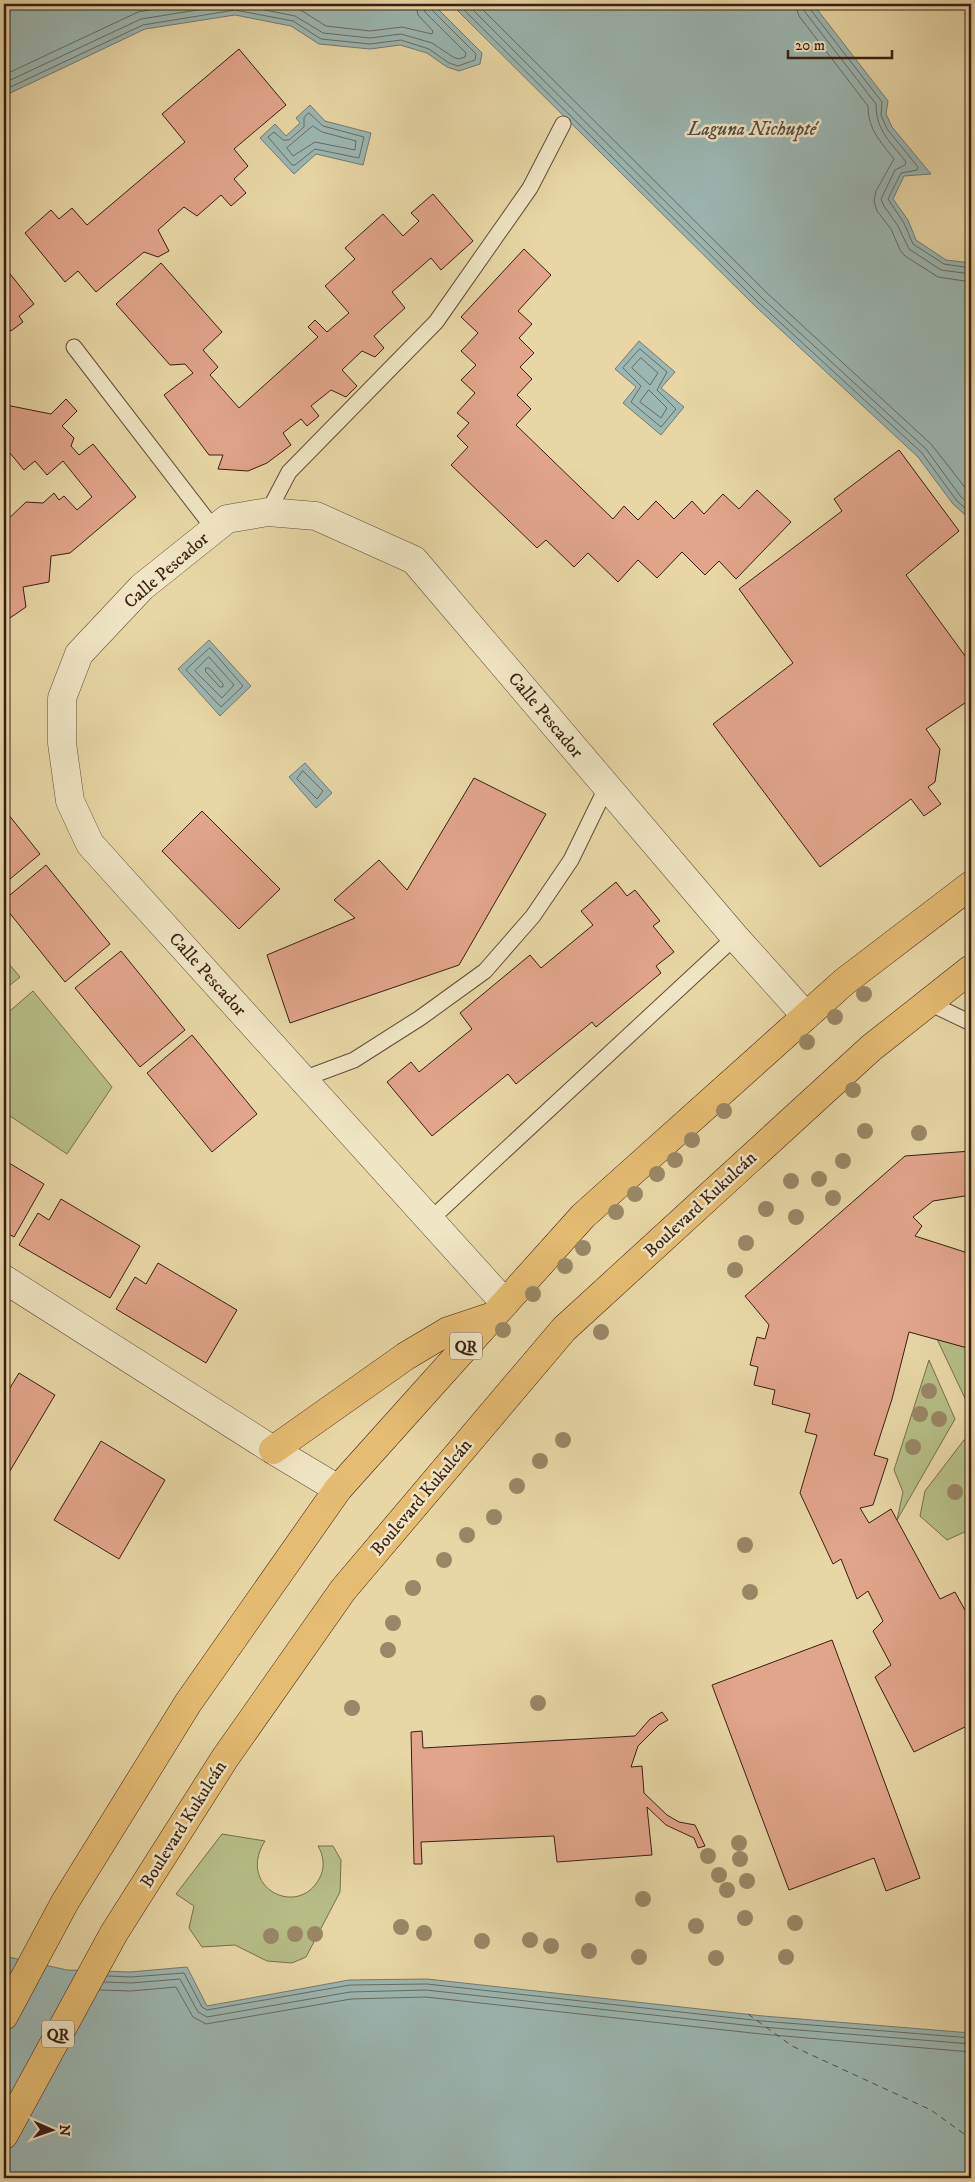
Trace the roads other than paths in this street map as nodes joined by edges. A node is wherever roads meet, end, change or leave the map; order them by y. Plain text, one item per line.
1 (563, 124) dead end
2 (74, 347) dead end
3 (268, 512) junction
4 (214, 530) junction
5 (607, 786) junction
6 (971, 884) edge
7 (735, 937) junction
8 (971, 970) edge
9 (927, 1002) junction
10 (806, 1016) junction
11 (971, 1023) edge
12 (303, 1079) junction
13 (430, 1220) junction
14 (4, 1279) edge
15 (499, 1309) junction
16 (273, 1450) junction
17 (338, 1488) junction
18 (4, 2016) edge
19 (4, 2135) edge

1 - 3 lane
2 - 4 lane
3 - 4 street, Calle Pescador
3 - 5 street, Calle Pescador
4 - 12 street, Calle Pescador
5 - 7 street, Calle Pescador
5 - 12 lane
6 - 10 main road, QR
7 - 10 street, Calle Pescador
7 - 13 lane
8 - 9 main road, Boulevard Kukulcán / QR
9 - 11 lane
9 - 19 main road, Boulevard Kukulcán / QR
10 - 15 main road, QR
12 - 13 street, Calle Pescador
13 - 15 street, Calle Pescador
14 - 16 street
15 - 16 main road
15 - 17 main road, QR
16 - 17 street
17 - 18 main road, QR

